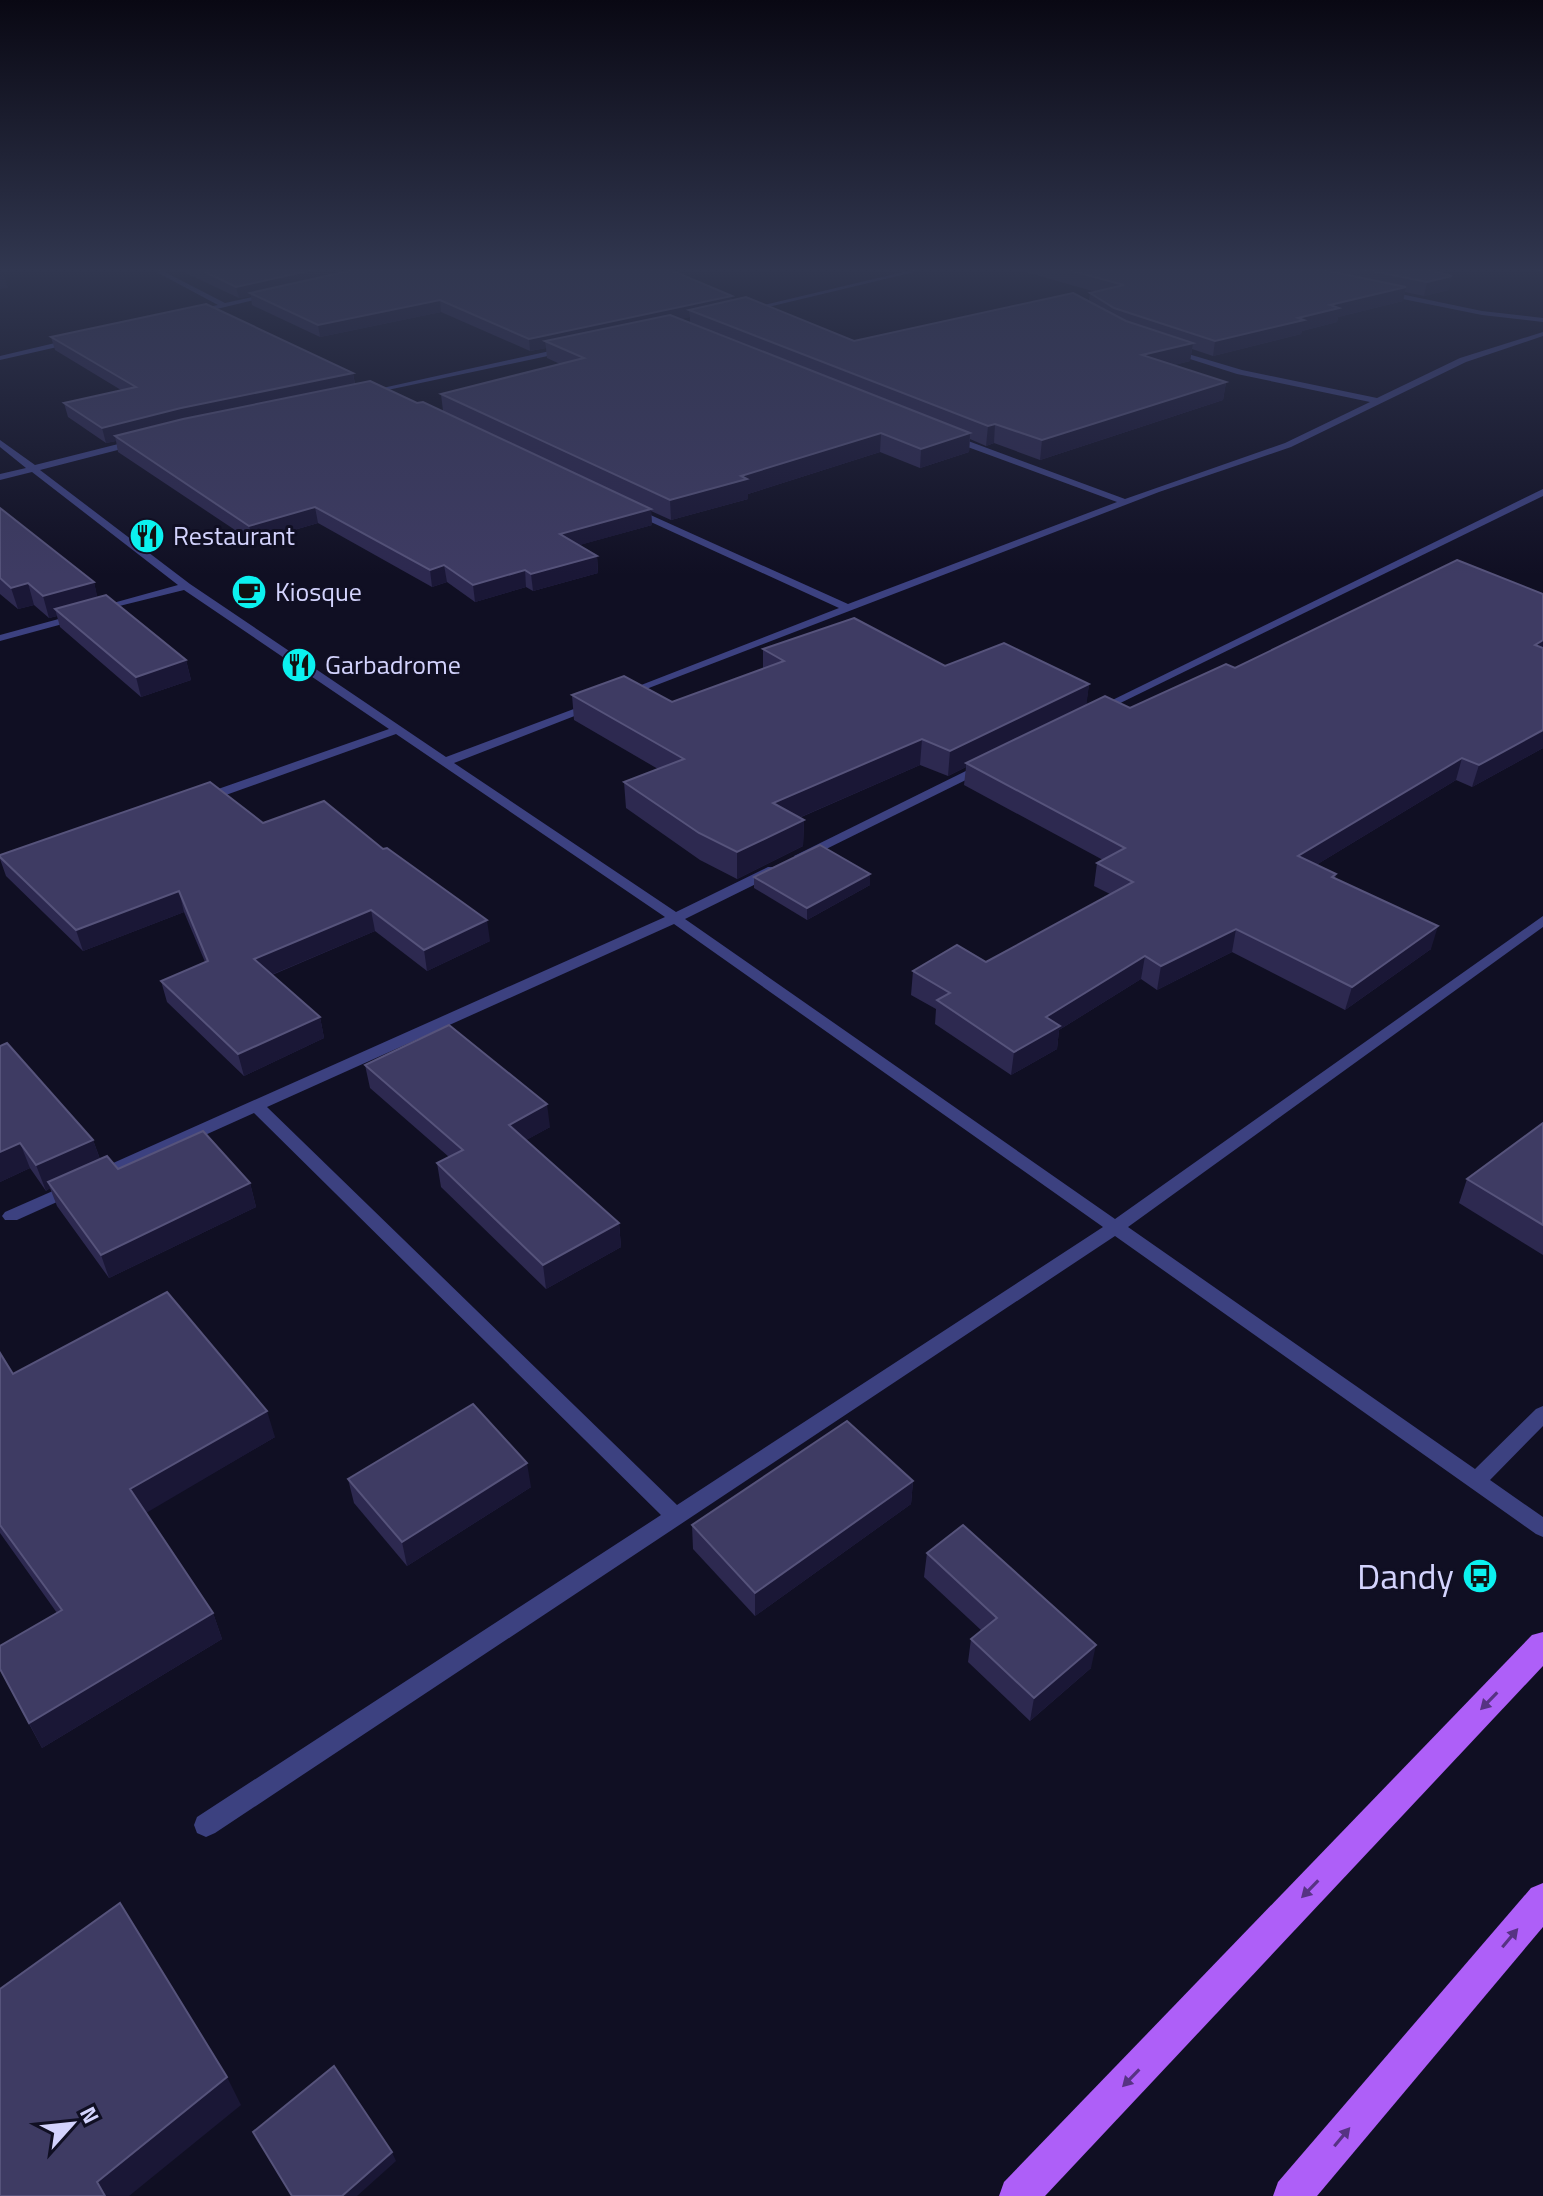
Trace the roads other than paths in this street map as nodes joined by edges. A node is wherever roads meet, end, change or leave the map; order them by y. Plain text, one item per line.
1 (470, 370) edge
2 (1235, 370) edge
3 (1443, 370) edge
4 (382, 389) junction
5 (352, 395) edge
6 (395, 396) edge
7 (1378, 401) junction
8 (934, 431) edge
9 (154, 437) edge
10 (0, 443) edge
11 (33, 469) junction
12 (0, 477) edge
13 (1543, 492) edge
14 (1126, 502) junction
15 (625, 506) edge
16 (186, 586) junction
17 (847, 608) junction
18 (0, 638) edge
19 (610, 699) edge
20 (595, 705) edge
21 (1089, 715) edge
22 (400, 729) junction
23 (447, 761) junction
24 (989, 764) edge
25 (193, 802) edge
26 (675, 918) junction
27 (1543, 920) edge
28 (257, 1106) junction
29 (11, 1216) dead end
30 (1116, 1227) junction
31 (1543, 1414) edge
32 (1476, 1481) junction
33 (675, 1516) junction
34 (1543, 1528) edge
35 (1543, 1645) edge
36 (206, 1825) dead end
37 (1543, 1900) edge
38 (1018, 2196) edge
39 (1292, 2196) edge

1 - 4 street
2 - 7 street
3 - 7 street
4 - 5 street
4 - 6 street
7 - 14 street
8 - 14 street
9 - 11 street
10 - 11 street
11 - 12 street
11 - 16 street
13 - 21 street
14 - 17 street
15 - 17 street
16 - 18 street
16 - 22 street
17 - 19 street
20 - 23 street
22 - 23 street
22 - 25 street
23 - 26 street
24 - 26 street
26 - 28 street
26 - 30 street
27 - 30 street
28 - 29 street
28 - 33 street
30 - 32 street
30 - 33 street
31 - 32 street
32 - 34 street
33 - 36 street
35 -> 38 main road
39 -> 37 main road

